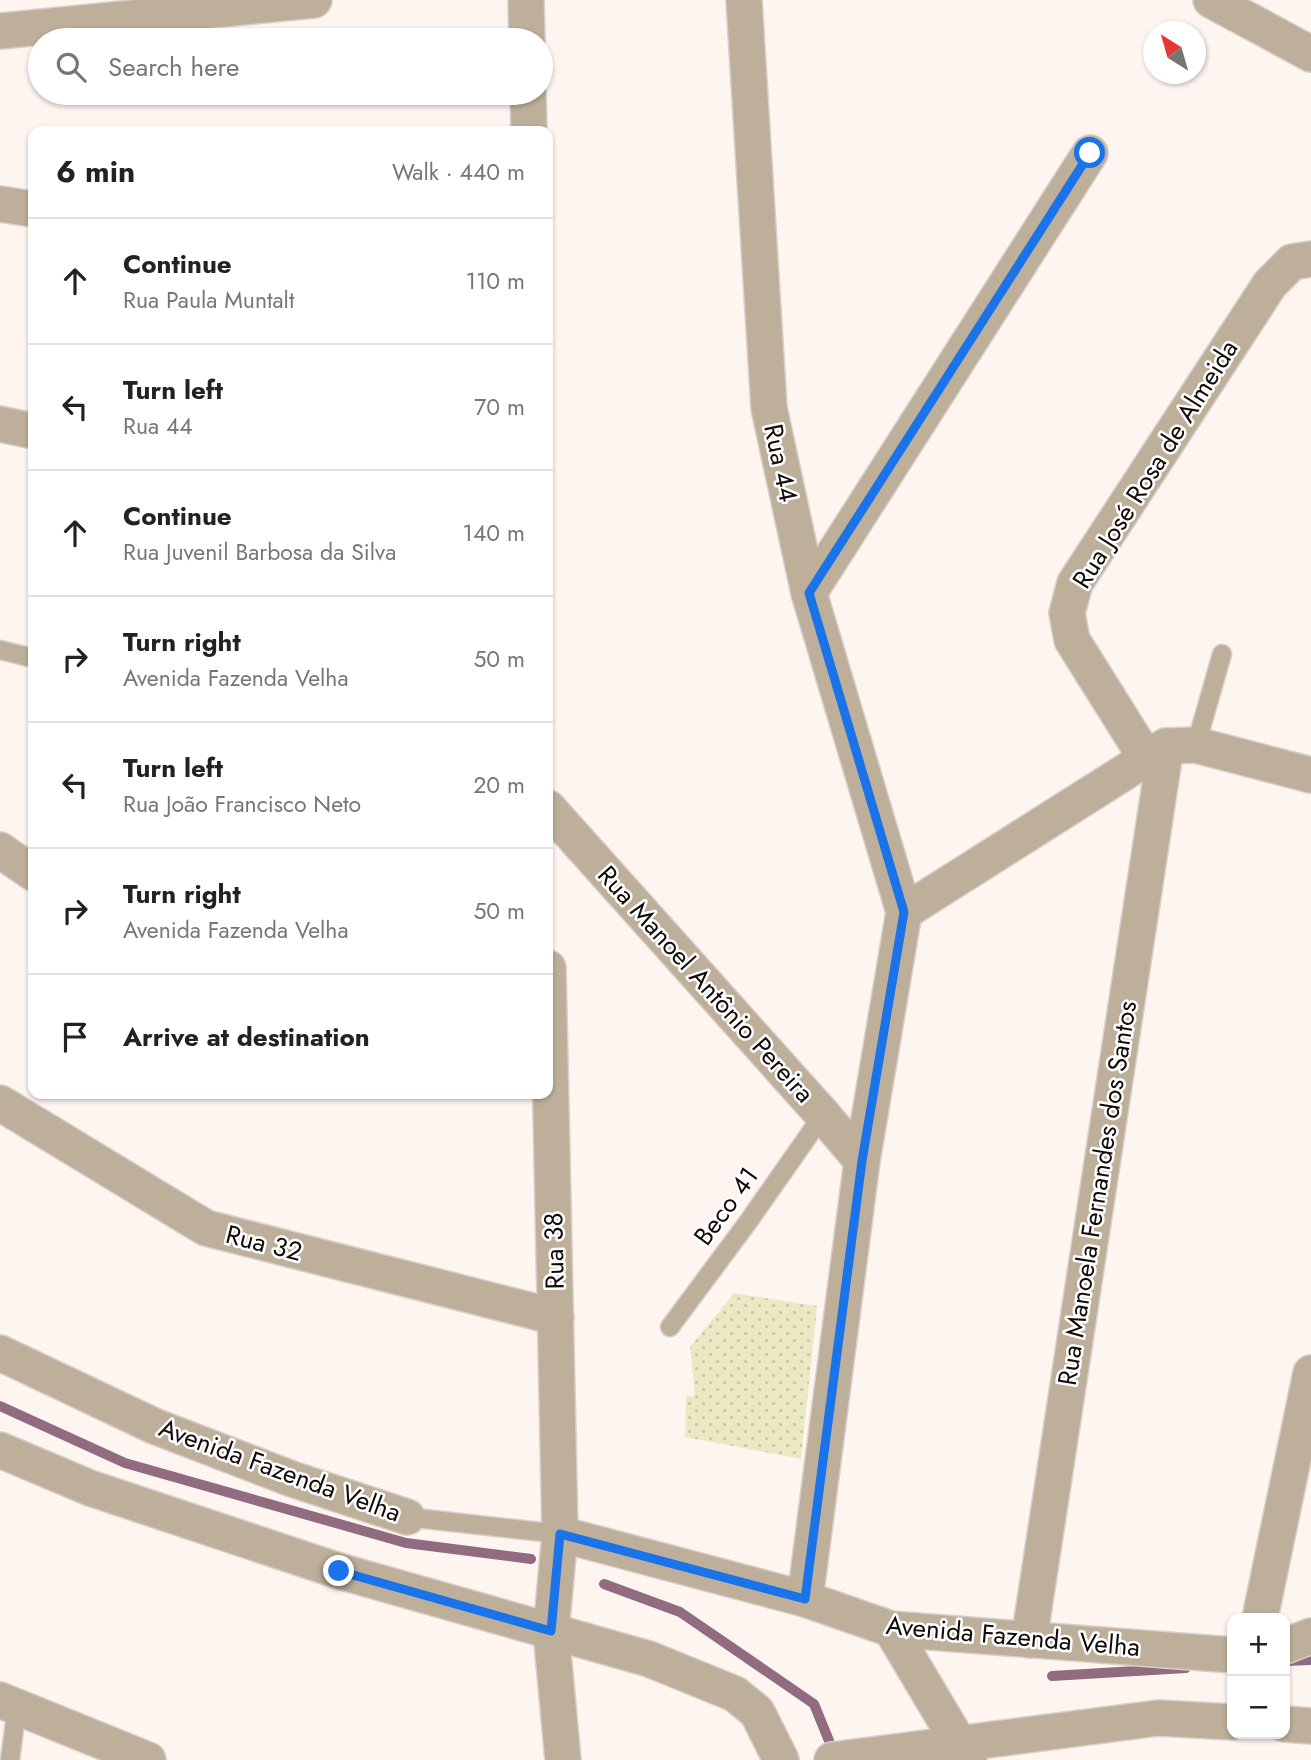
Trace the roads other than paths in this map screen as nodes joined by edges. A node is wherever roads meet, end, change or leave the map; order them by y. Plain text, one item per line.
1 (314, 0) edge
2 (526, 0) edge
3 (744, 0) edge
4 (1211, 0) edge
5 (28, 28) edge
6 (30, 28) edge
7 (527, 28) edge
8 (0, 31) edge
9 (1311, 54) edge
10 (528, 105) edge
11 (529, 126) edge
12 (1090, 153) dead end
13 (0, 204) edge
14 (28, 208) edge
15 (1311, 259) edge
16 (0, 424) edge
17 (28, 430) edge
18 (809, 593) junction
19 (0, 650) edge
20 (1222, 654) dead end
21 (28, 657) edge
22 (1169, 750) junction
23 (1311, 775) edge
24 (553, 814) edge
25 (0, 850) edge
26 (28, 870) edge
27 (904, 912) junction
28 (549, 1099) edge
29 (0, 1103) edge
30 (823, 1115) junction
31 (862, 1161) junction
32 (556, 1317) junction
33 (670, 1327) dead end
34 (0, 1353) edge
35 (1311, 1373) edge
36 (0, 1450) edge
37 (407, 1517) joint
38 (560, 1534) junction
39 (805, 1599) junction
40 (1261, 1613) edge
41 (891, 1629) junction
42 (551, 1631) junction
43 (1311, 1636) edge
44 (1029, 1640) junction
45 (1290, 1644) edge
46 (1227, 1655) edge
47 (8, 1703) edge
48 (1227, 1721) edge
49 (1290, 1724) edge
50 (1311, 1726) edge
51 (964, 1751) edge
52 (10, 1760) edge
53 (148, 1760) edge
54 (563, 1760) edge
55 (781, 1760) edge
56 (832, 1760) edge

1 - 6 street
2 - 7 street
3 - 18 street, Rua 44
4 - 9 street
5 - 8 street
10 - 11 street
12 - 18 street
13 - 14 street
15 - 22 street, Rua José Rosa de Almeida
16 - 17 street
18 - 27 street, Rua 44
19 - 21 lane
20 - 22 lane
22 - 23 street
22 - 27 street
22 - 44 street, Rua Manoela Fernandes dos Santos
24 - 30 street, Rua Manoel Antônio Pereira
25 - 26 street
27 - 31 street
28 - 32 street, Rua 38
29 - 32 street, Rua 32
30 - 31 street, Rua Manoel Antônio Pereira
30 - 33 lane, Beco 41
31 - 39 street
32 - 38 street, Rua 38
34 - 37 street, Avenida Fazenda Velha
35 - 40 street
36 - 42 street
37 - 38 lane, Avenida Fazenda Velha
38 - 39 street, Avenida Fazenda Velha
38 - 42 street, Rua 38
39 - 41 street, Avenida Fazenda Velha
41 - 44 street, Avenida Fazenda Velha
41 - 51 street
42 - 54 street, Rua 38
42 - 55 street
43 - 45 street
44 - 46 street, Avenida Fazenda Velha
47 - 52 lane
47 - 53 street
48 - 51 street
49 - 50 street
51 - 56 street

